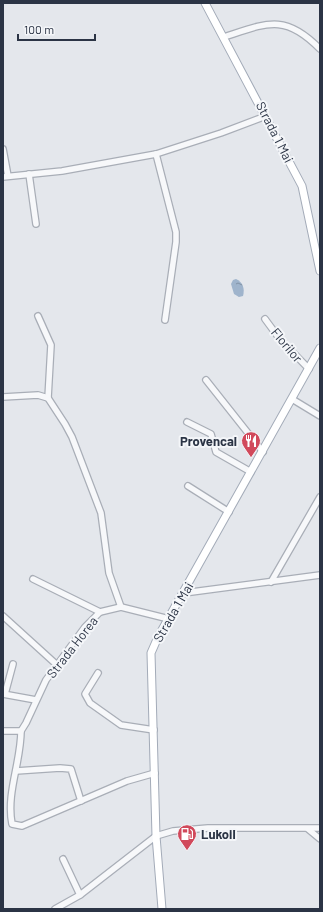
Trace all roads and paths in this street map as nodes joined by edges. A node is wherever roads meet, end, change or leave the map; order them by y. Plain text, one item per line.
1 (205, 3) edge
2 (224, 37) junction
3 (320, 49) edge
4 (266, 116) junction
5 (3, 149) edge
6 (156, 154) junction
7 (29, 174) junction
8 (6, 177) edge
9 (36, 224) dead end
10 (320, 271) edge
11 (38, 316) dead end
12 (265, 319) dead end
13 (165, 320) dead end
14 (320, 348) edge
15 (309, 369) junction
16 (206, 380) dead end
17 (3, 397) edge
18 (48, 398) junction
19 (292, 399) junction
20 (320, 416) edge
21 (187, 422) dead end
22 (263, 452) junction
23 (251, 472) junction
24 (188, 486) dead end
25 (320, 497) edge
26 (229, 512) junction
27 (320, 575) edge
28 (33, 579) dead end
29 (271, 582) junction
30 (184, 593) junction
31 (121, 607) junction
32 (100, 612) junction
33 (3, 616) edge
34 (169, 619) junction
35 (13, 664) dead end
36 (57, 665) junction
37 (98, 673) dead end
38 (4, 694) edge
39 (36, 700) junction
40 (154, 730) junction
41 (3, 731) edge
42 (21, 731) junction
43 (16, 771) junction
44 (155, 773) junction
45 (80, 801) junction
46 (320, 828) edge
47 (308, 829) junction
48 (156, 836) junction
49 (320, 839) edge
50 (63, 859) dead end
51 (80, 895) junction
52 (55, 909) edge
53 (162, 909) edge

1 - 2 main road, Strada 1 Mai
2 - 3 street
2 - 4 main road, Strada 1 Mai
4 - 6 street
4 - 10 main road, Strada 1 Mai
5 - 8 street
6 - 7 street
6 - 13 street
7 - 8 street
7 - 9 street
11 - 18 street
12 - 15 street, Florilor
14 - 15 main road, Strada 1 Mai
15 - 19 main road, Strada 1 Mai
16 - 22 street
17 - 18 street
18 - 31 street
19 - 20 street
19 - 22 main road, Strada 1 Mai
21 - 23 street
22 - 23 main road, Strada 1 Mai
23 - 26 main road, Strada 1 Mai
24 - 26 street
25 - 29 street
26 - 30 main road, Strada 1 Mai
27 - 29 street
28 - 32 street
29 - 30 street
30 - 34 main road, Strada 1 Mai
31 - 32 street, Strada Horea
31 - 34 street, Strada Horea
32 - 36 street, Strada Horea
33 - 36 street
34 - 40 main road, Strada 1 Mai
35 - 38 street
36 - 39 street, Strada Horea
37 - 40 street
38 - 39 street
39 - 42 street, Strada Horea
40 - 44 main road, Strada 1 Mai
41 - 42 street
42 - 43 street
43 - 45 street
43 - 45 street
44 - 45 street
44 - 48 main road, Strada 1 Mai
46 - 47 street
47 - 48 street
47 - 49 street
48 - 51 street
48 - 53 main road, Strada 1 Mai
50 - 51 street
51 - 52 street

